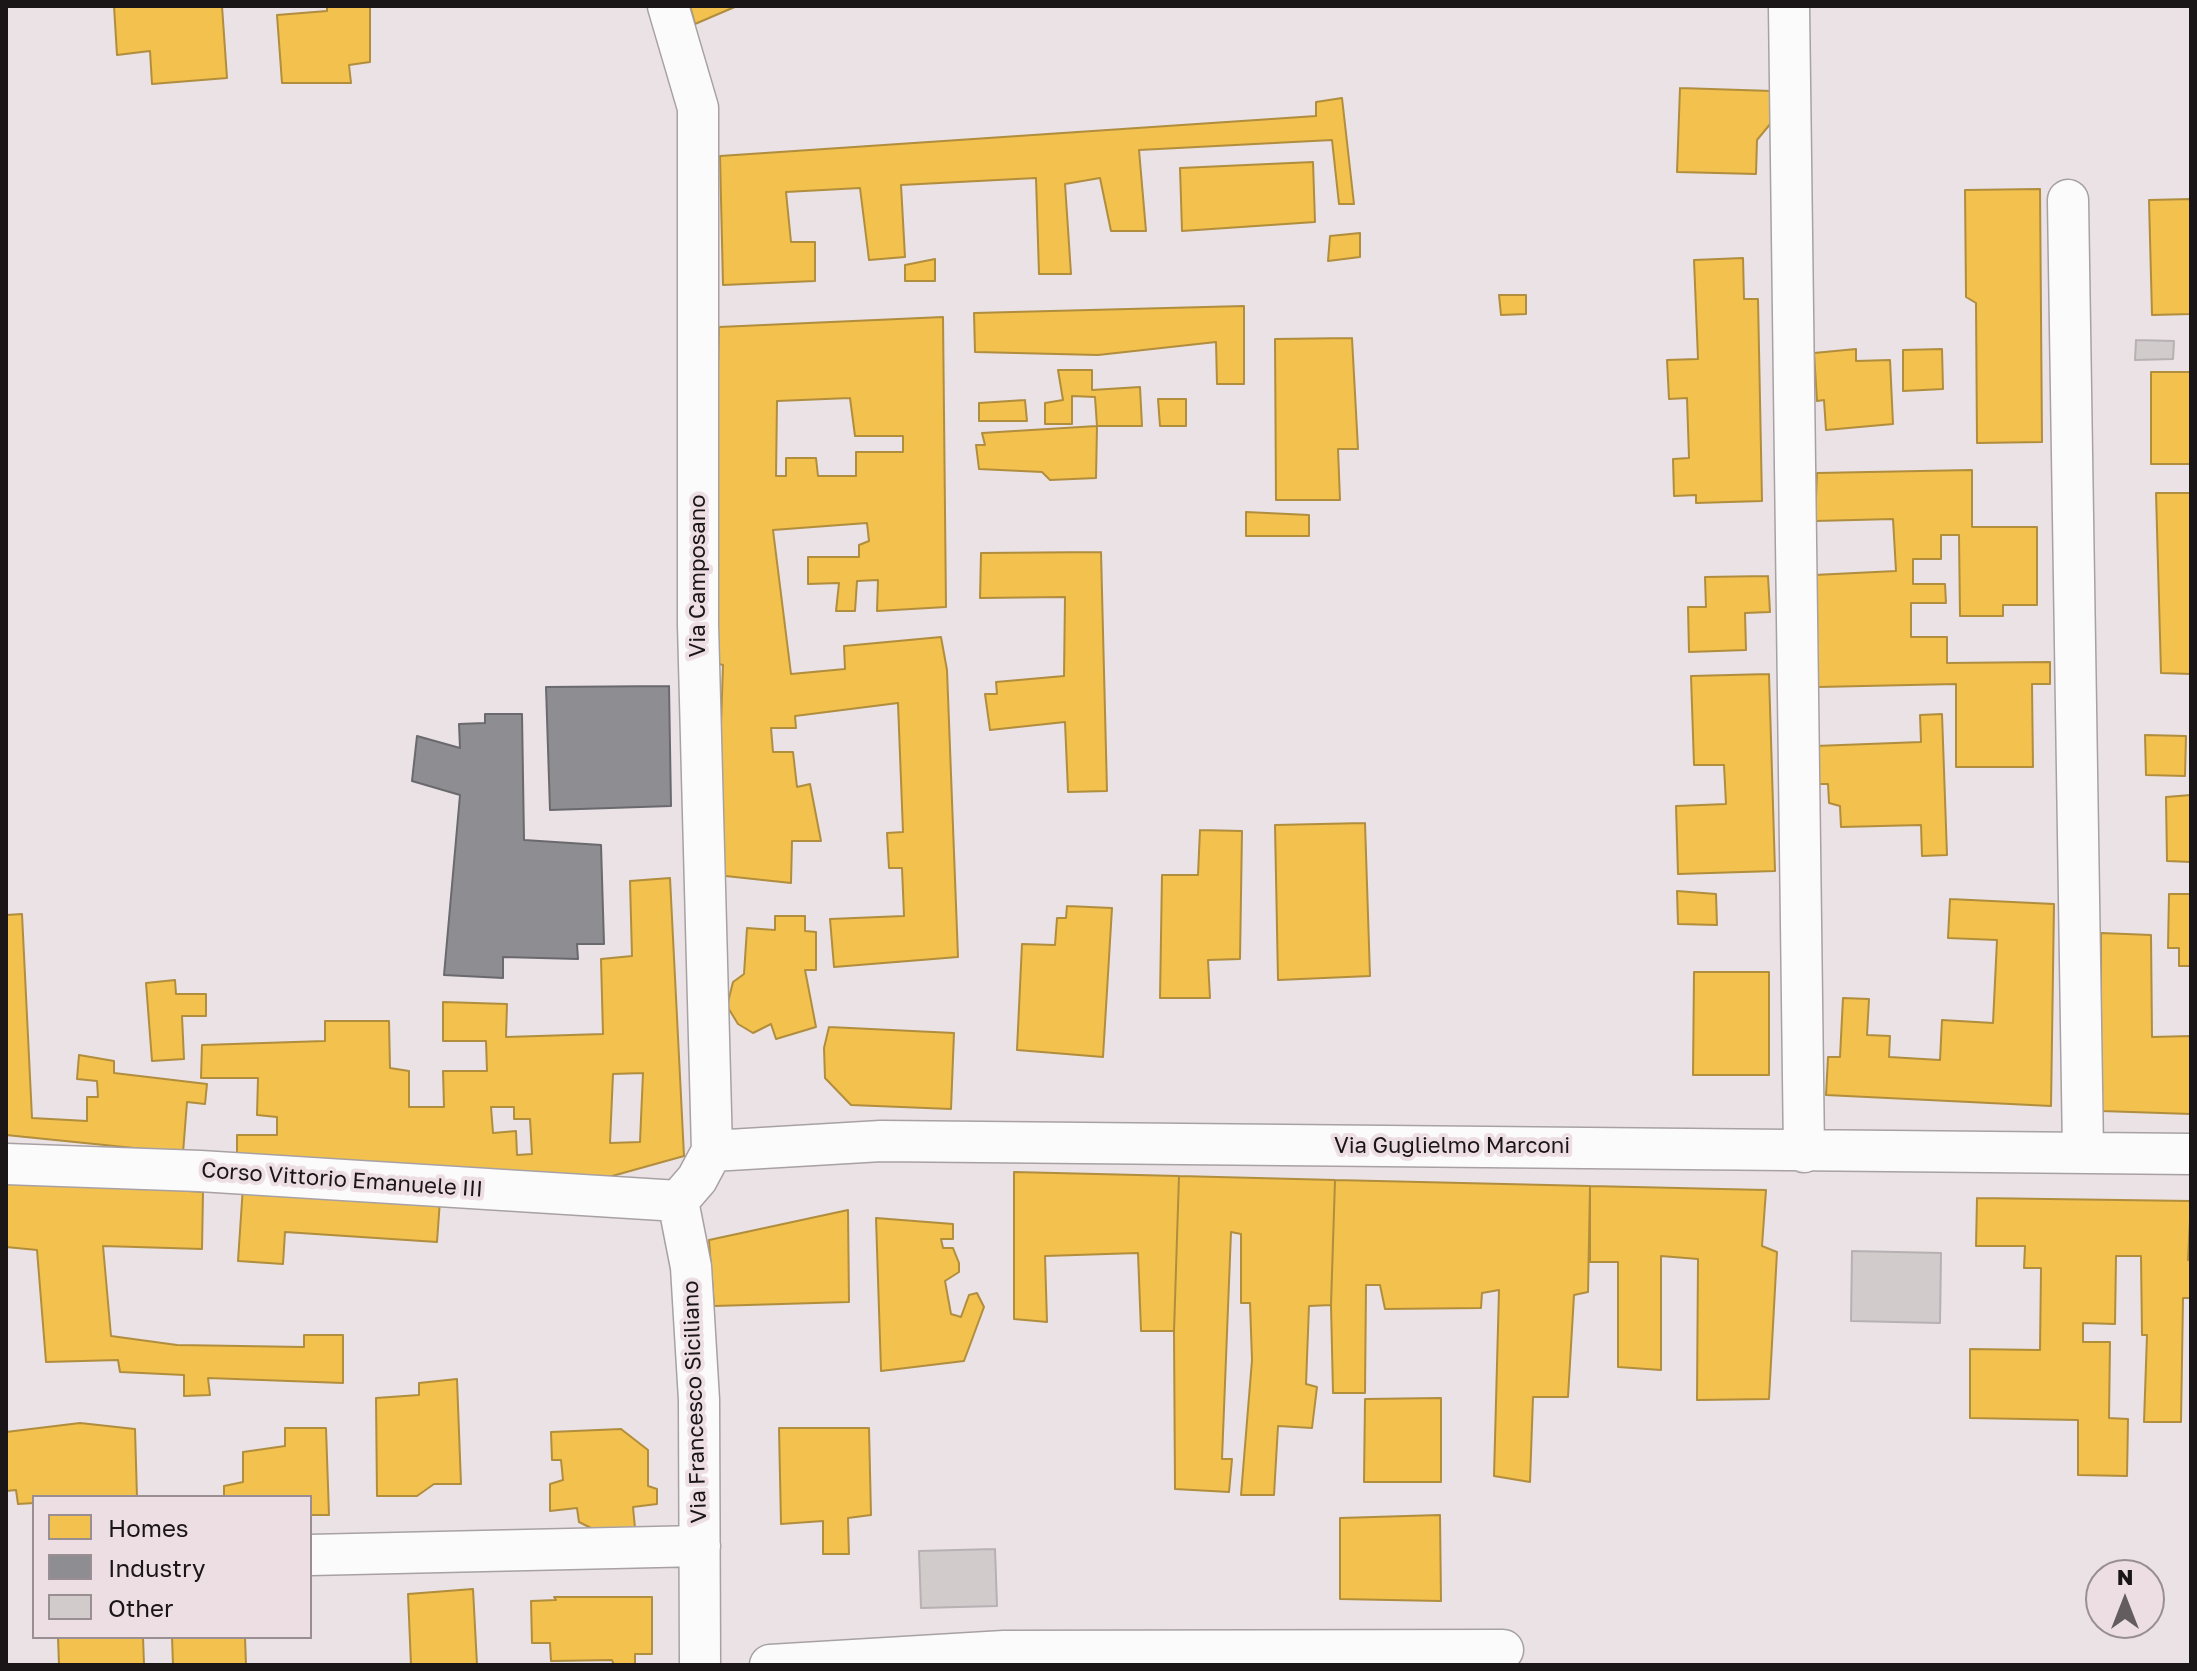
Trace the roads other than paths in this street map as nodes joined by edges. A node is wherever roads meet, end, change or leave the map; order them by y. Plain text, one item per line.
1 (668, 6) edge
2 (1789, 6) edge
3 (2068, 200) dead end
4 (712, 1151) junction
5 (2083, 1151) junction
6 (1804, 1152) junction
7 (2191, 1154) edge
8 (6, 1164) edge
9 (678, 1201) junction
10 (700, 1546) junction
11 (312, 1555) edge
12 (1503, 1650) dead end
13 (700, 1665) edge
14 (770, 1665) edge

1 - 4 street, Via Camposano
2 - 6 street
3 - 5 street
4 - 6 street, Via Guglielmo Marconi
4 - 9 street
5 - 6 street, Via Guglielmo Marconi
5 - 7 street, Via Guglielmo Marconi
8 - 9 street, Corso Vittorio Emanuele III
9 - 10 street, Via Francesco Siciliano
10 - 11 street
10 - 13 street, Via Francesco Siciliano
12 - 14 street

